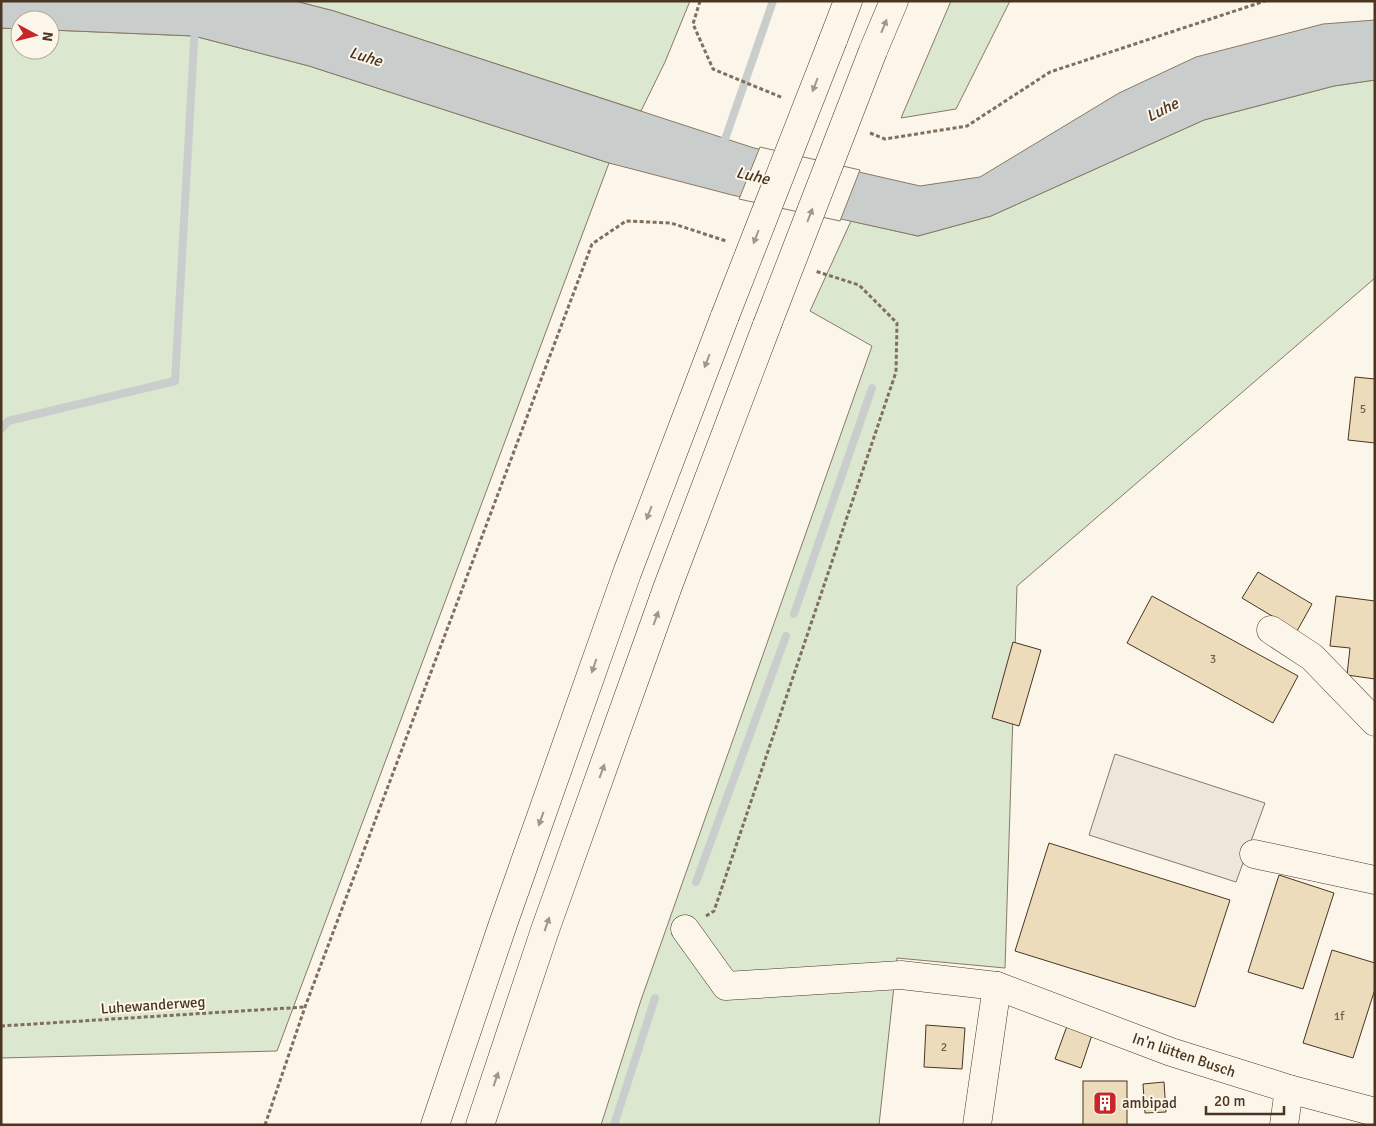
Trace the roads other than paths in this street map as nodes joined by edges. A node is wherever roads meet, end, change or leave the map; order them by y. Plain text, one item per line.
1 (848, 1) edge
2 (894, 1) edge
3 (1271, 630) dead end
4 (1375, 722) edge
5 (1254, 854) dead end
6 (1375, 880) edge
7 (685, 929) dead end
8 (997, 986) junction
9 (1289, 1089) junction
10 (1375, 1112) edge
11 (435, 1125) edge
12 (480, 1125) edge
13 (977, 1125) edge
14 (1284, 1125) edge

1 -> 11 main road, bridge
12 -> 2 main road, bridge
3 - 4 main road
5 - 6 main road
7 - 8 main road, In'n lütten Busch
8 - 9 main road, In'n lütten Busch
8 - 13 main road
9 - 10 main road, In'n lütten Busch
9 - 14 main road

